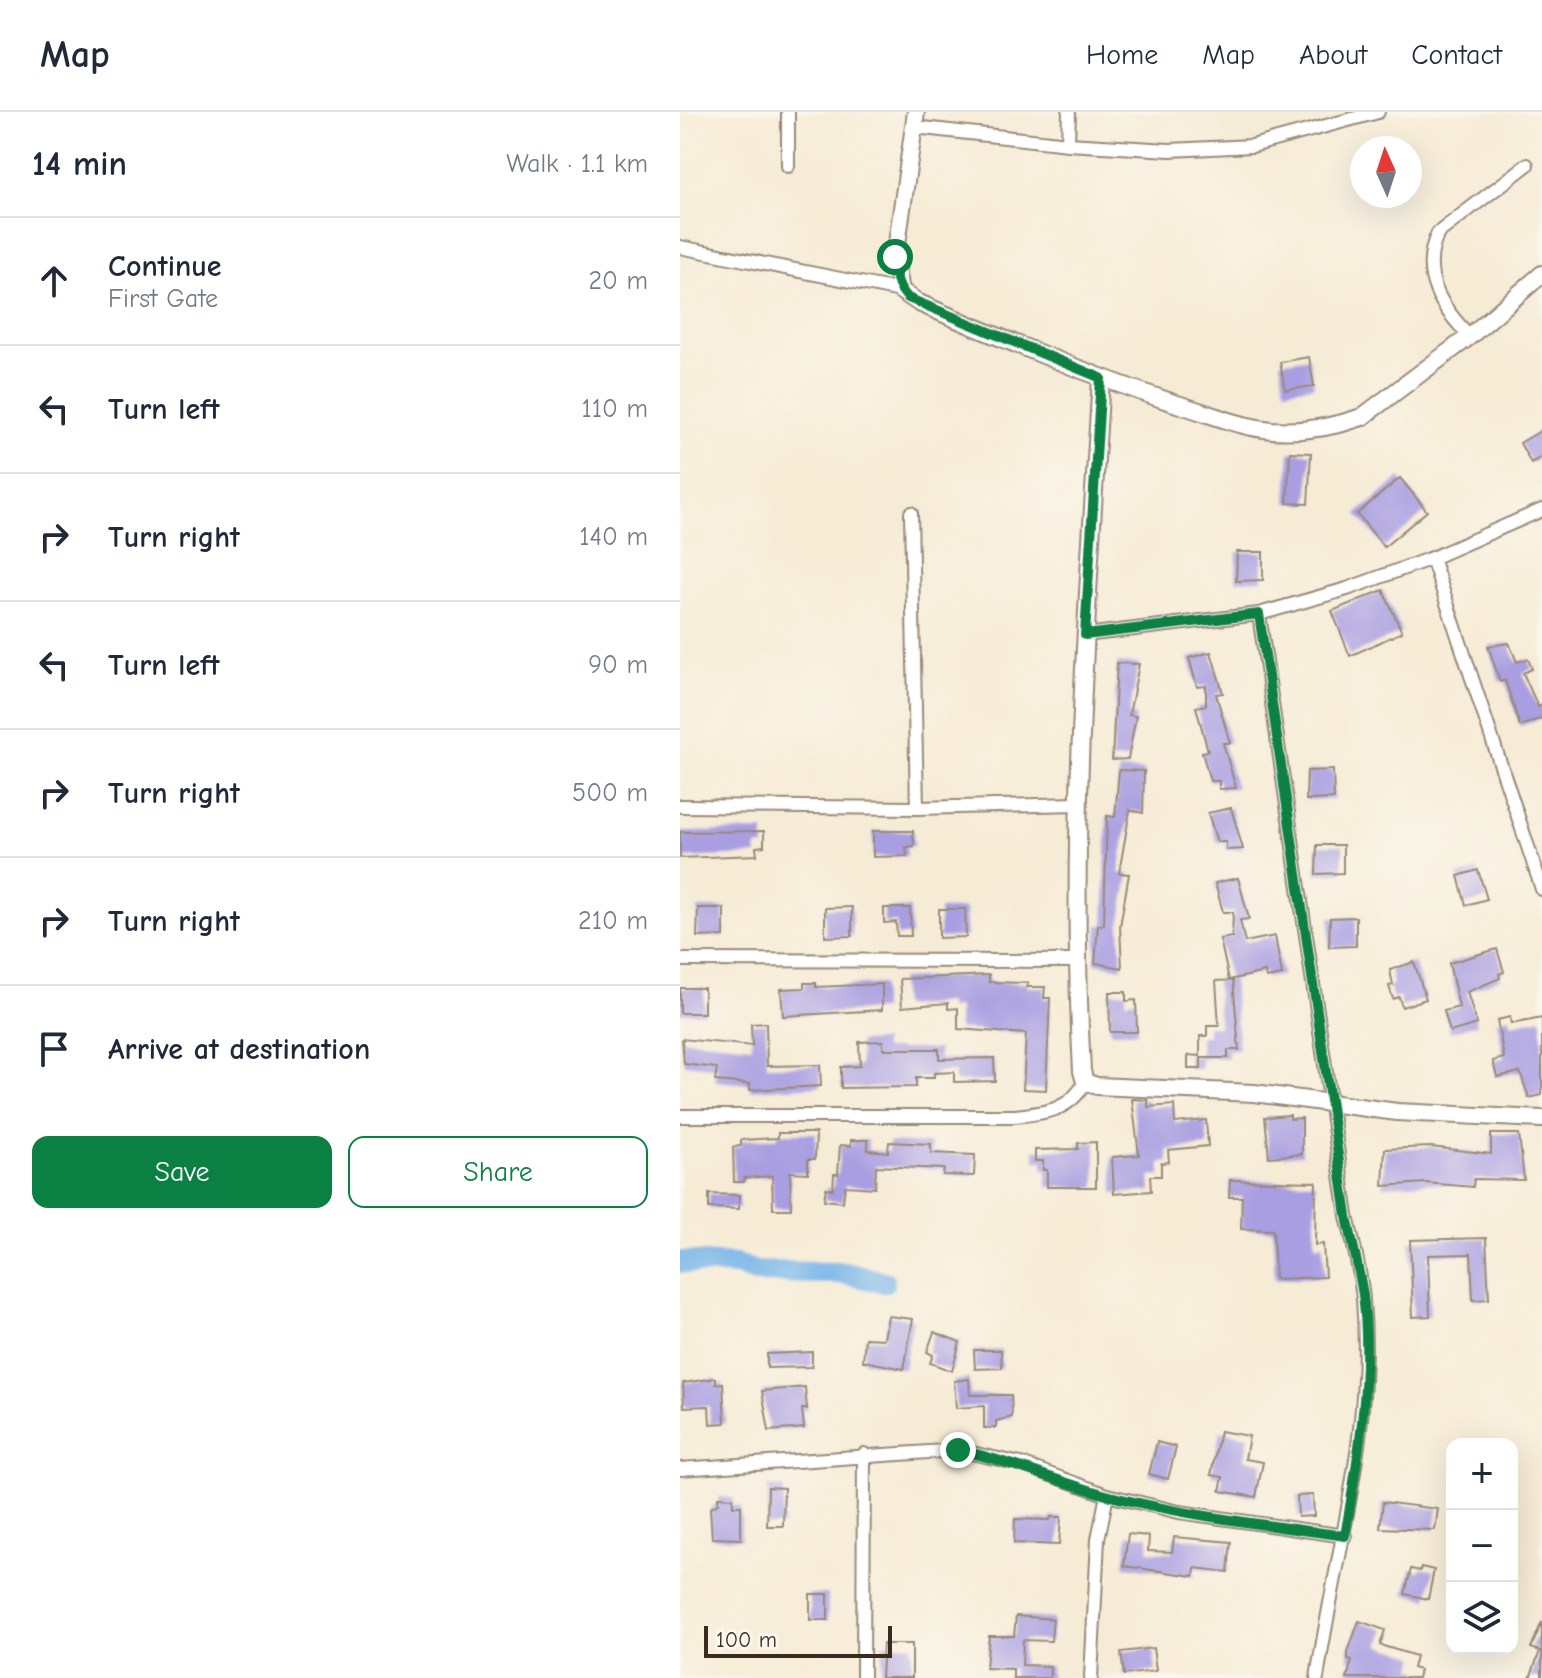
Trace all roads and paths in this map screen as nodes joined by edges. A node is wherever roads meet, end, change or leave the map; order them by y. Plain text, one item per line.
1 (788, 112) edge
2 (1069, 112) edge
3 (1378, 112) edge
4 (915, 120) edge
5 (1068, 144) junction
6 (1527, 165) dead end
7 (788, 166) dead end
8 (680, 247) edge
9 (1542, 274) edge
10 (901, 291) junction
11 (1470, 336) junction
12 (1101, 378) junction
13 (1542, 510) edge
14 (911, 513) dead end
15 (1432, 558) junction
16 (1259, 614) junction
17 (1085, 635) junction
18 (1078, 804) junction
19 (680, 806) edge
20 (917, 808) junction
21 (1542, 889) edge
22 (680, 960) edge
23 (1076, 961) junction
24 (1085, 1082) junction
25 (1330, 1101) junction
26 (680, 1116) edge
27 (1542, 1119) edge
28 (864, 1454) junction
29 (680, 1469) edge
30 (1107, 1495) junction
31 (1345, 1536) junction
32 (863, 1678) edge
33 (1091, 1678) edge
34 (1317, 1678) edge

1 - 7 street
2 - 5 street
3 - 5 street
4 - 5 street
4 - 10 street
6 - 11 street
8 - 10 street
9 - 11 street
10 - 12 street
11 - 12 street
12 - 17 street
13 - 15 street
14 - 20 street
15 - 16 street
15 - 21 street
16 - 17 street
16 - 25 street
17 - 18 street
18 - 20 street
18 - 23 street
19 - 20 street
22 - 23 street
23 - 24 street
24 - 25 street
24 - 26 street
25 - 27 street
25 - 31 street
28 - 29 street
28 - 30 street
28 - 32 street
30 - 31 street
30 - 33 street
31 - 34 street

